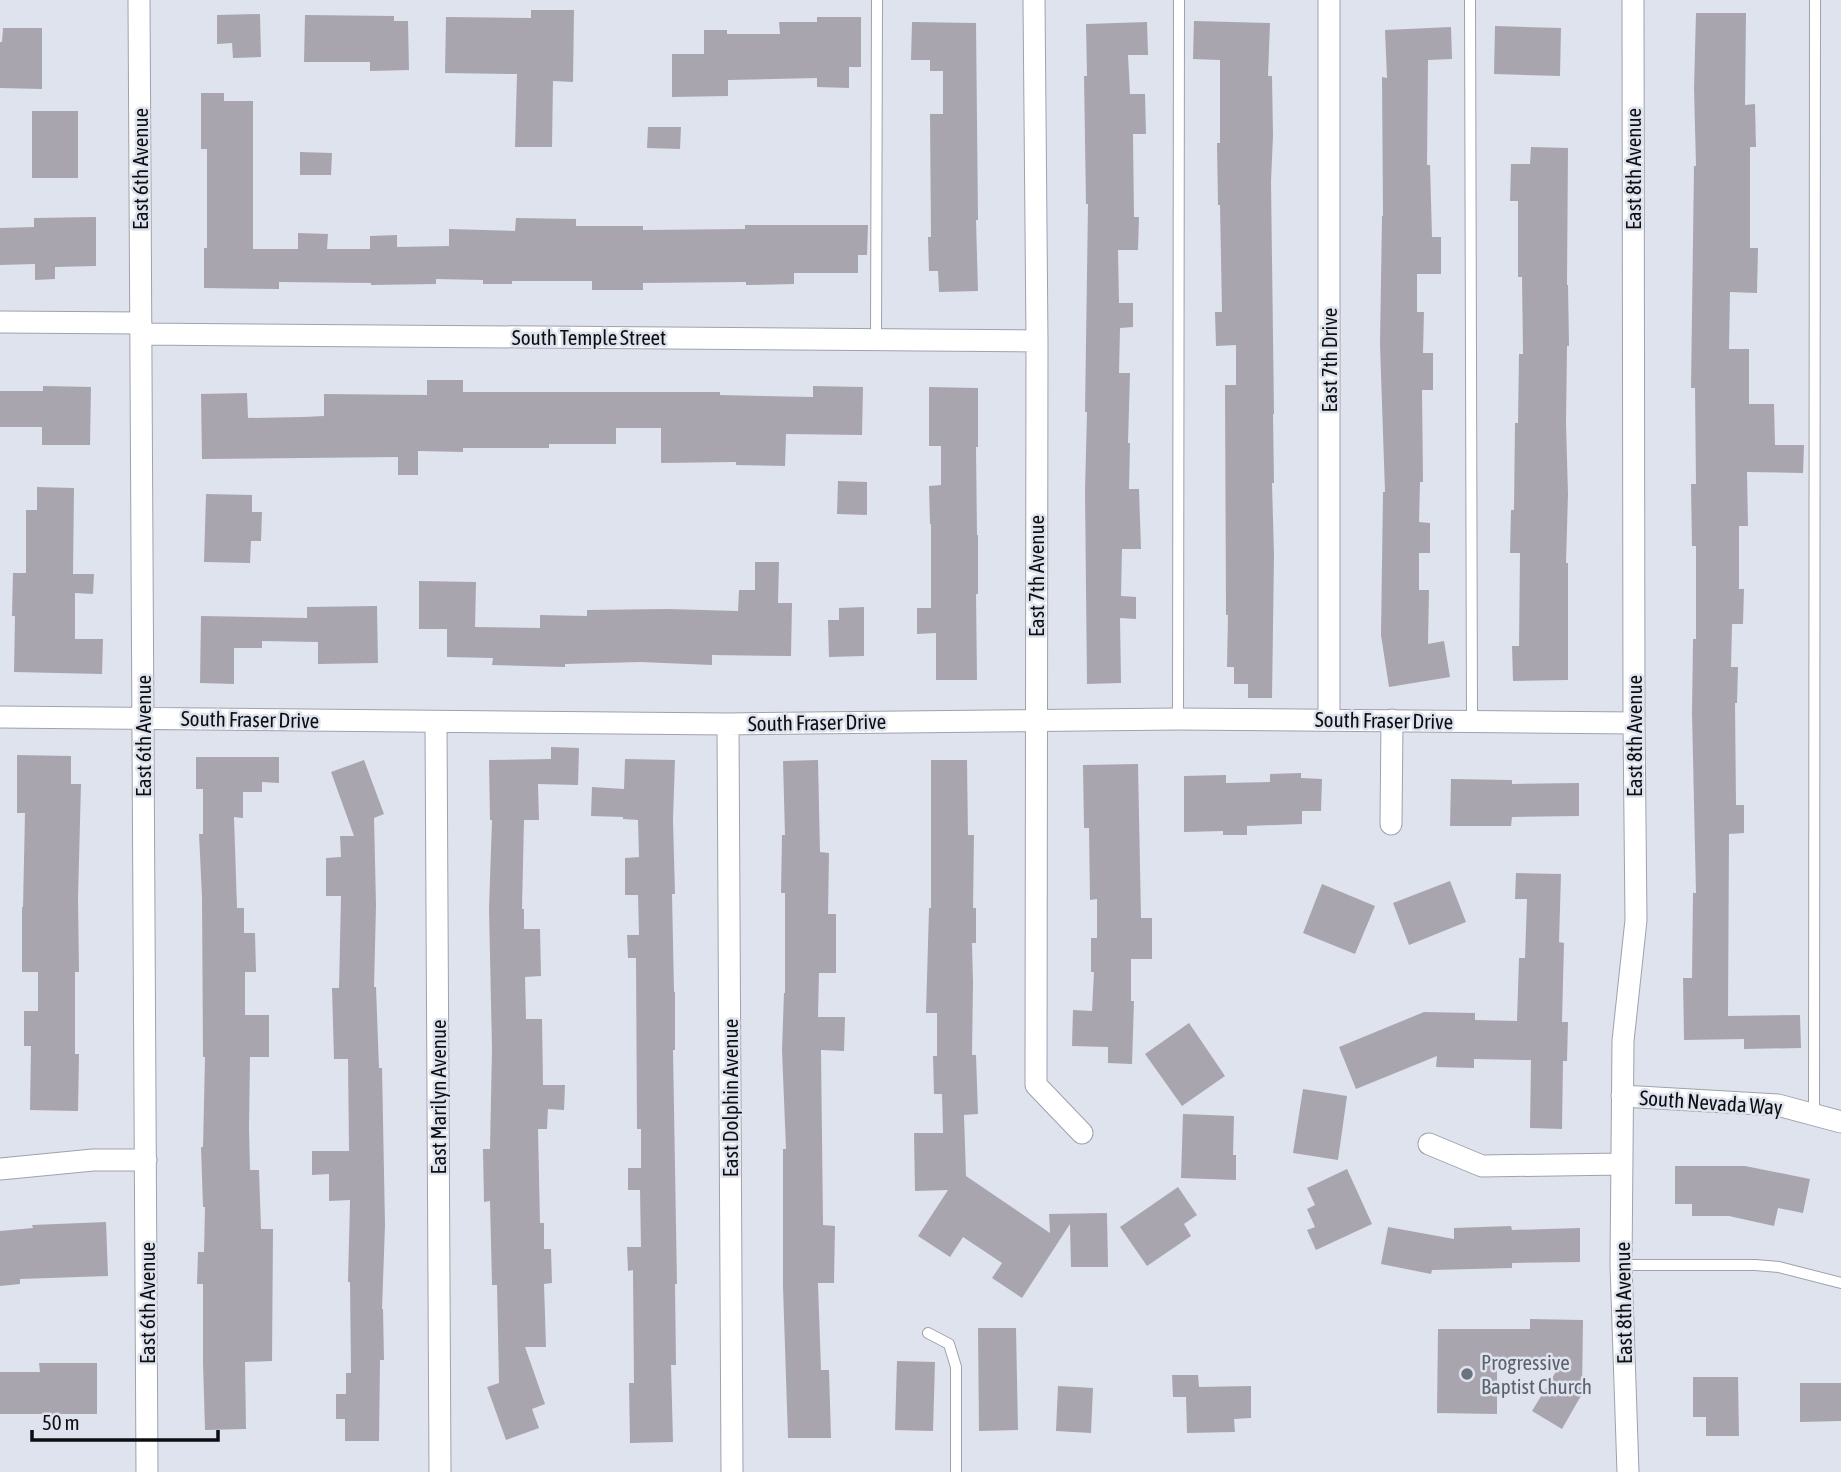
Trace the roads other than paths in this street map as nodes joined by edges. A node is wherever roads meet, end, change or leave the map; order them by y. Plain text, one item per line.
1 (139, 0) edge
2 (877, 0) edge
3 (1034, 0) edge
4 (1179, 0) edge
5 (1329, 0) edge
6 (1470, 0) edge
7 (1633, 0) edge
8 (1815, 0) edge
9 (0, 322) edge
10 (141, 328) junction
11 (876, 340) junction
12 (1037, 341) junction
13 (0, 718) edge
14 (143, 718) junction
15 (1035, 719) junction
16 (1178, 719) junction
17 (1329, 720) junction
18 (1392, 720) junction
19 (1472, 721) junction
20 (436, 722) junction
21 (1634, 723) junction
22 (728, 724) junction
23 (1391, 824) dead end
24 (1622, 1096) junction
25 (1814, 1115) junction
26 (1841, 1122) edge
27 (1082, 1133) dead end
28 (1429, 1144) dead end
29 (146, 1160) junction
30 (1622, 1164) junction
31 (0, 1169) edge
32 (1621, 1265) junction
33 (1841, 1283) edge
34 (928, 1333) dead end
35 (147, 1472) edge
36 (440, 1472) edge
37 (732, 1472) edge
38 (956, 1472) edge
39 (1628, 1472) edge

1 - 10 street, East 6th Avenue
2 - 11 lane
3 - 12 street, East 7th Avenue
4 - 16 lane
5 - 17 street, East 7th Drive
6 - 19 lane
7 - 21 street, East 8th Avenue
8 - 25 lane
9 - 10 street, South Temple Street
10 - 11 street, South Temple Street
10 - 14 street, East 6th Avenue
11 - 12 street, South Temple Street
12 - 15 street, East 7th Avenue
13 - 14 street, South Fraser Drive
14 - 20 street, South Fraser Drive
14 - 29 street, East 6th Avenue
15 - 16 street, South Fraser Drive
15 - 22 street, South Fraser Drive
15 - 27 street, East 7th Avenue
16 - 17 street, South Fraser Drive
17 - 18 street, South Fraser Drive
18 - 19 street, South Fraser Drive
18 - 23 street
19 - 21 street, South Fraser Drive
20 - 22 street, South Fraser Drive
20 - 36 street, East Marilyn Avenue
21 - 24 street, East 8th Avenue
22 - 37 street, East Dolphin Avenue
24 - 25 street, South Nevada Way
24 - 30 street, East 8th Avenue
25 - 26 street, South Nevada Way
28 - 30 street
29 - 31 street
29 - 35 street, East 6th Avenue
30 - 32 street, East 8th Avenue
32 - 33 lane
32 - 39 street, East 8th Avenue
34 - 38 lane

